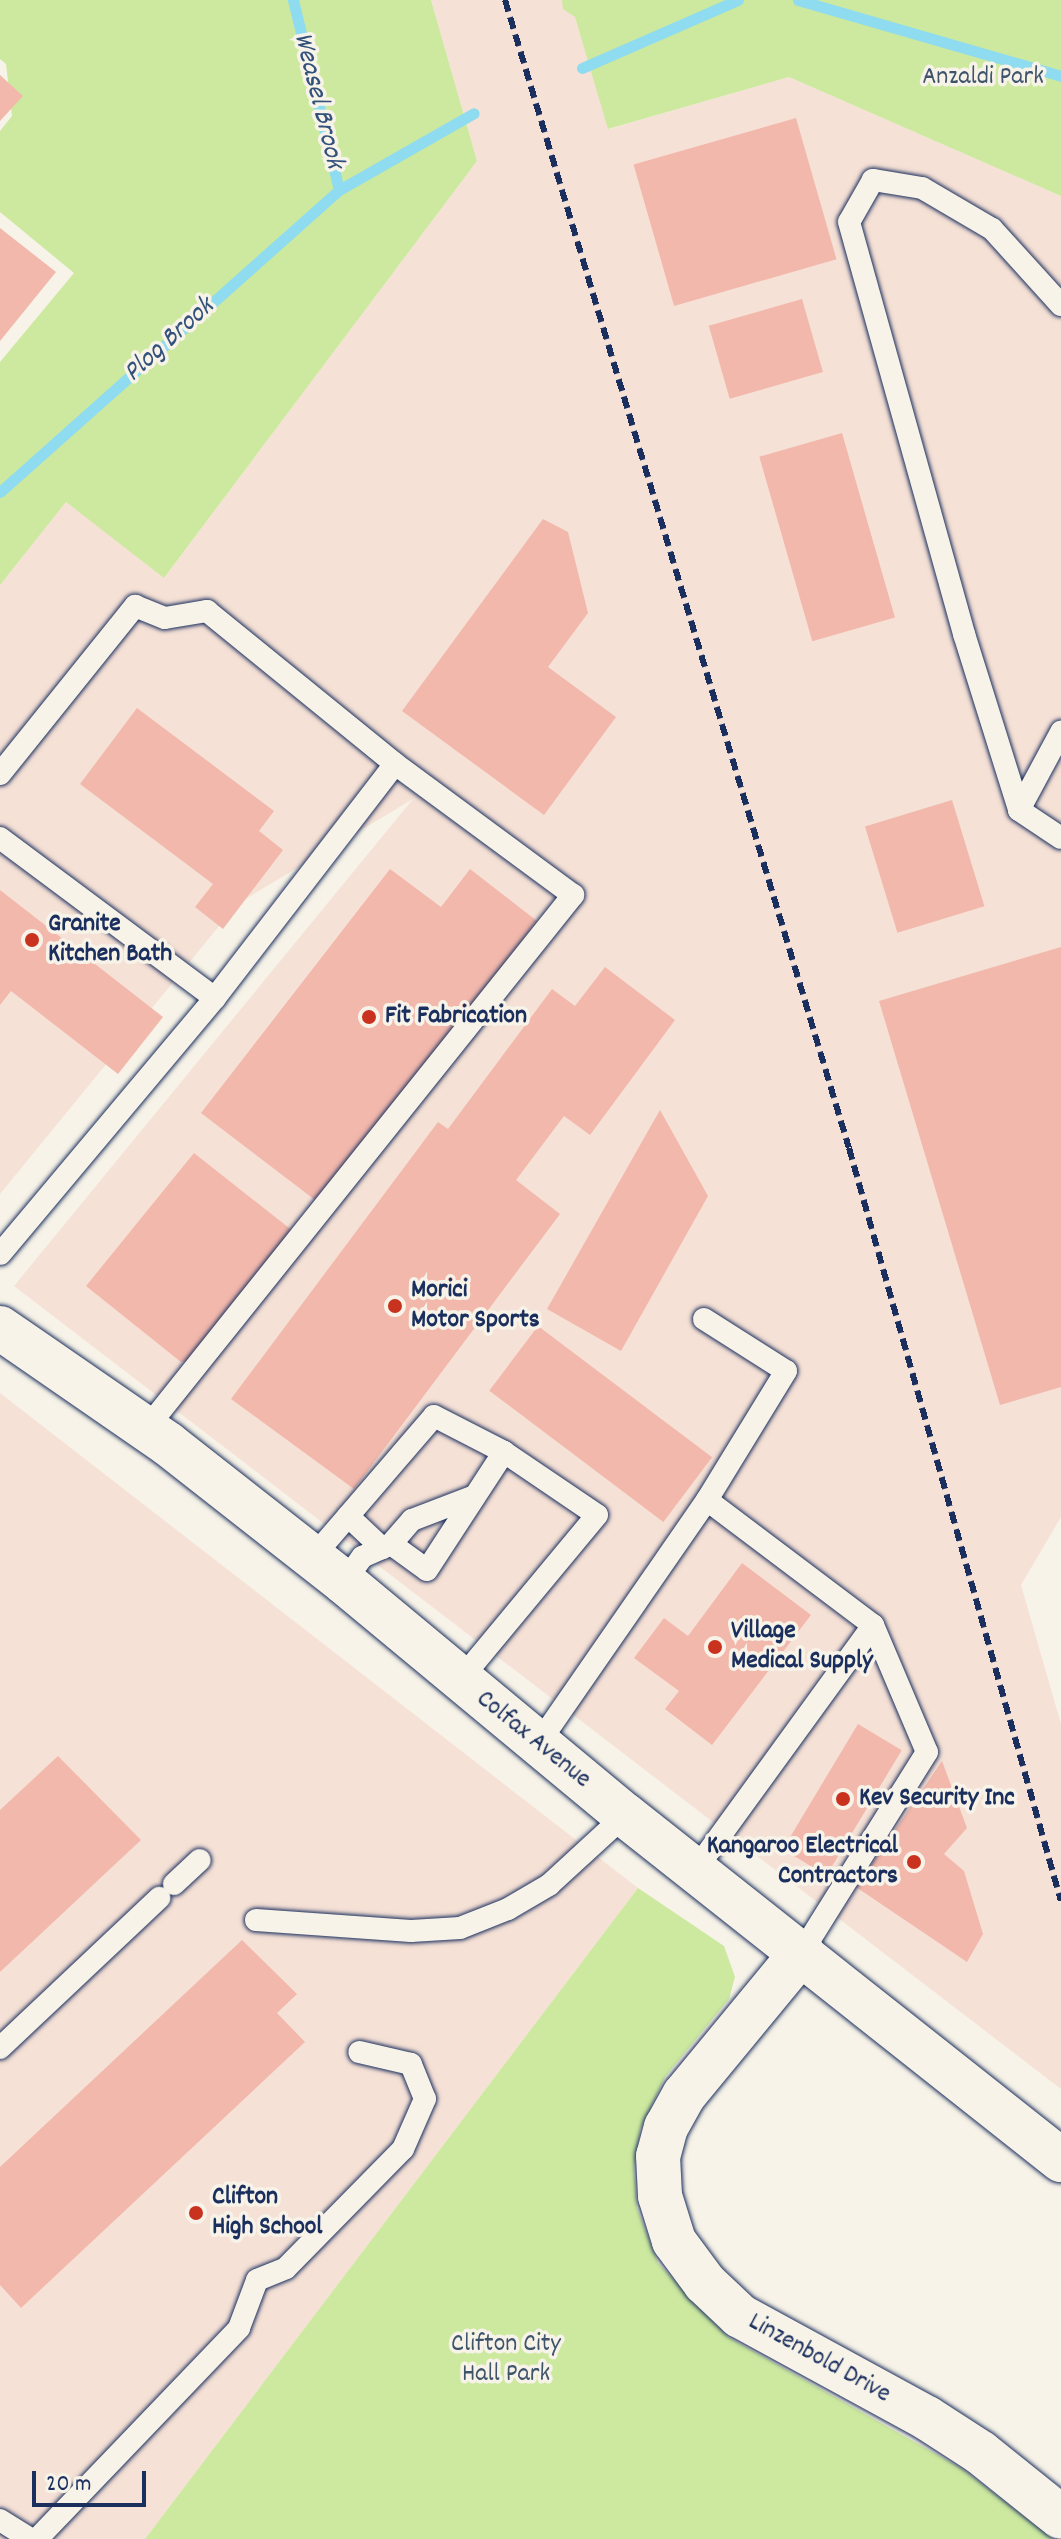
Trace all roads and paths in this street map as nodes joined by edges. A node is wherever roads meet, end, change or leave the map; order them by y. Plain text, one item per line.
1 (1061, 305) edge
2 (1061, 732) edge
3 (395, 764) junction
4 (0, 774) edge
5 (1019, 810) junction
6 (0, 838) edge
7 (1061, 838) edge
8 (215, 998) junction
9 (0, 1254) edge
10 (704, 1319) dead end
11 (0, 1328) edge
12 (146, 1429) junction
13 (504, 1452) junction
14 (475, 1496) junction
15 (707, 1500) junction
16 (348, 1516) junction
17 (386, 1546) junction
18 (328, 1570) junction
19 (873, 1625) junction
20 (460, 1680) junction
21 (538, 1744) junction
22 (625, 1815) junction
23 (200, 1860) dead end
24 (696, 1869) junction
25 (256, 1920) dead end
26 (802, 1952) junction
27 (0, 2048) edge
28 (359, 2052) dead end
29 (1061, 2160) edge
30 (1061, 2517) edge
31 (0, 2520) edge
32 (31, 2539) edge
33 (37, 2539) edge

1 - 5 lane
2 - 5 lane
3 - 4 lane
3 - 8 lane
3 - 12 lane
5 - 7 lane
6 - 8 lane
8 - 9 lane
10 - 15 lane
11 - 12 street, Colfax Avenue
12 - 18 street, Colfax Avenue
13 - 14 lane
13 - 16 lane
13 - 20 lane
14 - 17 lane
14 - 17 lane
15 - 19 lane
15 - 21 lane
16 - 17 lane
16 - 18 lane
17 - 18 lane
18 - 20 street, Colfax Avenue
19 - 24 lane
19 - 26 lane
20 - 21 street, Colfax Avenue
21 - 22 street, Colfax Avenue
22 - 24 street, Colfax Avenue
22 - 25 lane
23 - 27 lane
24 - 26 street, Colfax Avenue
26 - 29 street, Colfax Avenue
26 - 30 street, Linzenbold Drive
28 - 33 lane
31 - 32 lane

